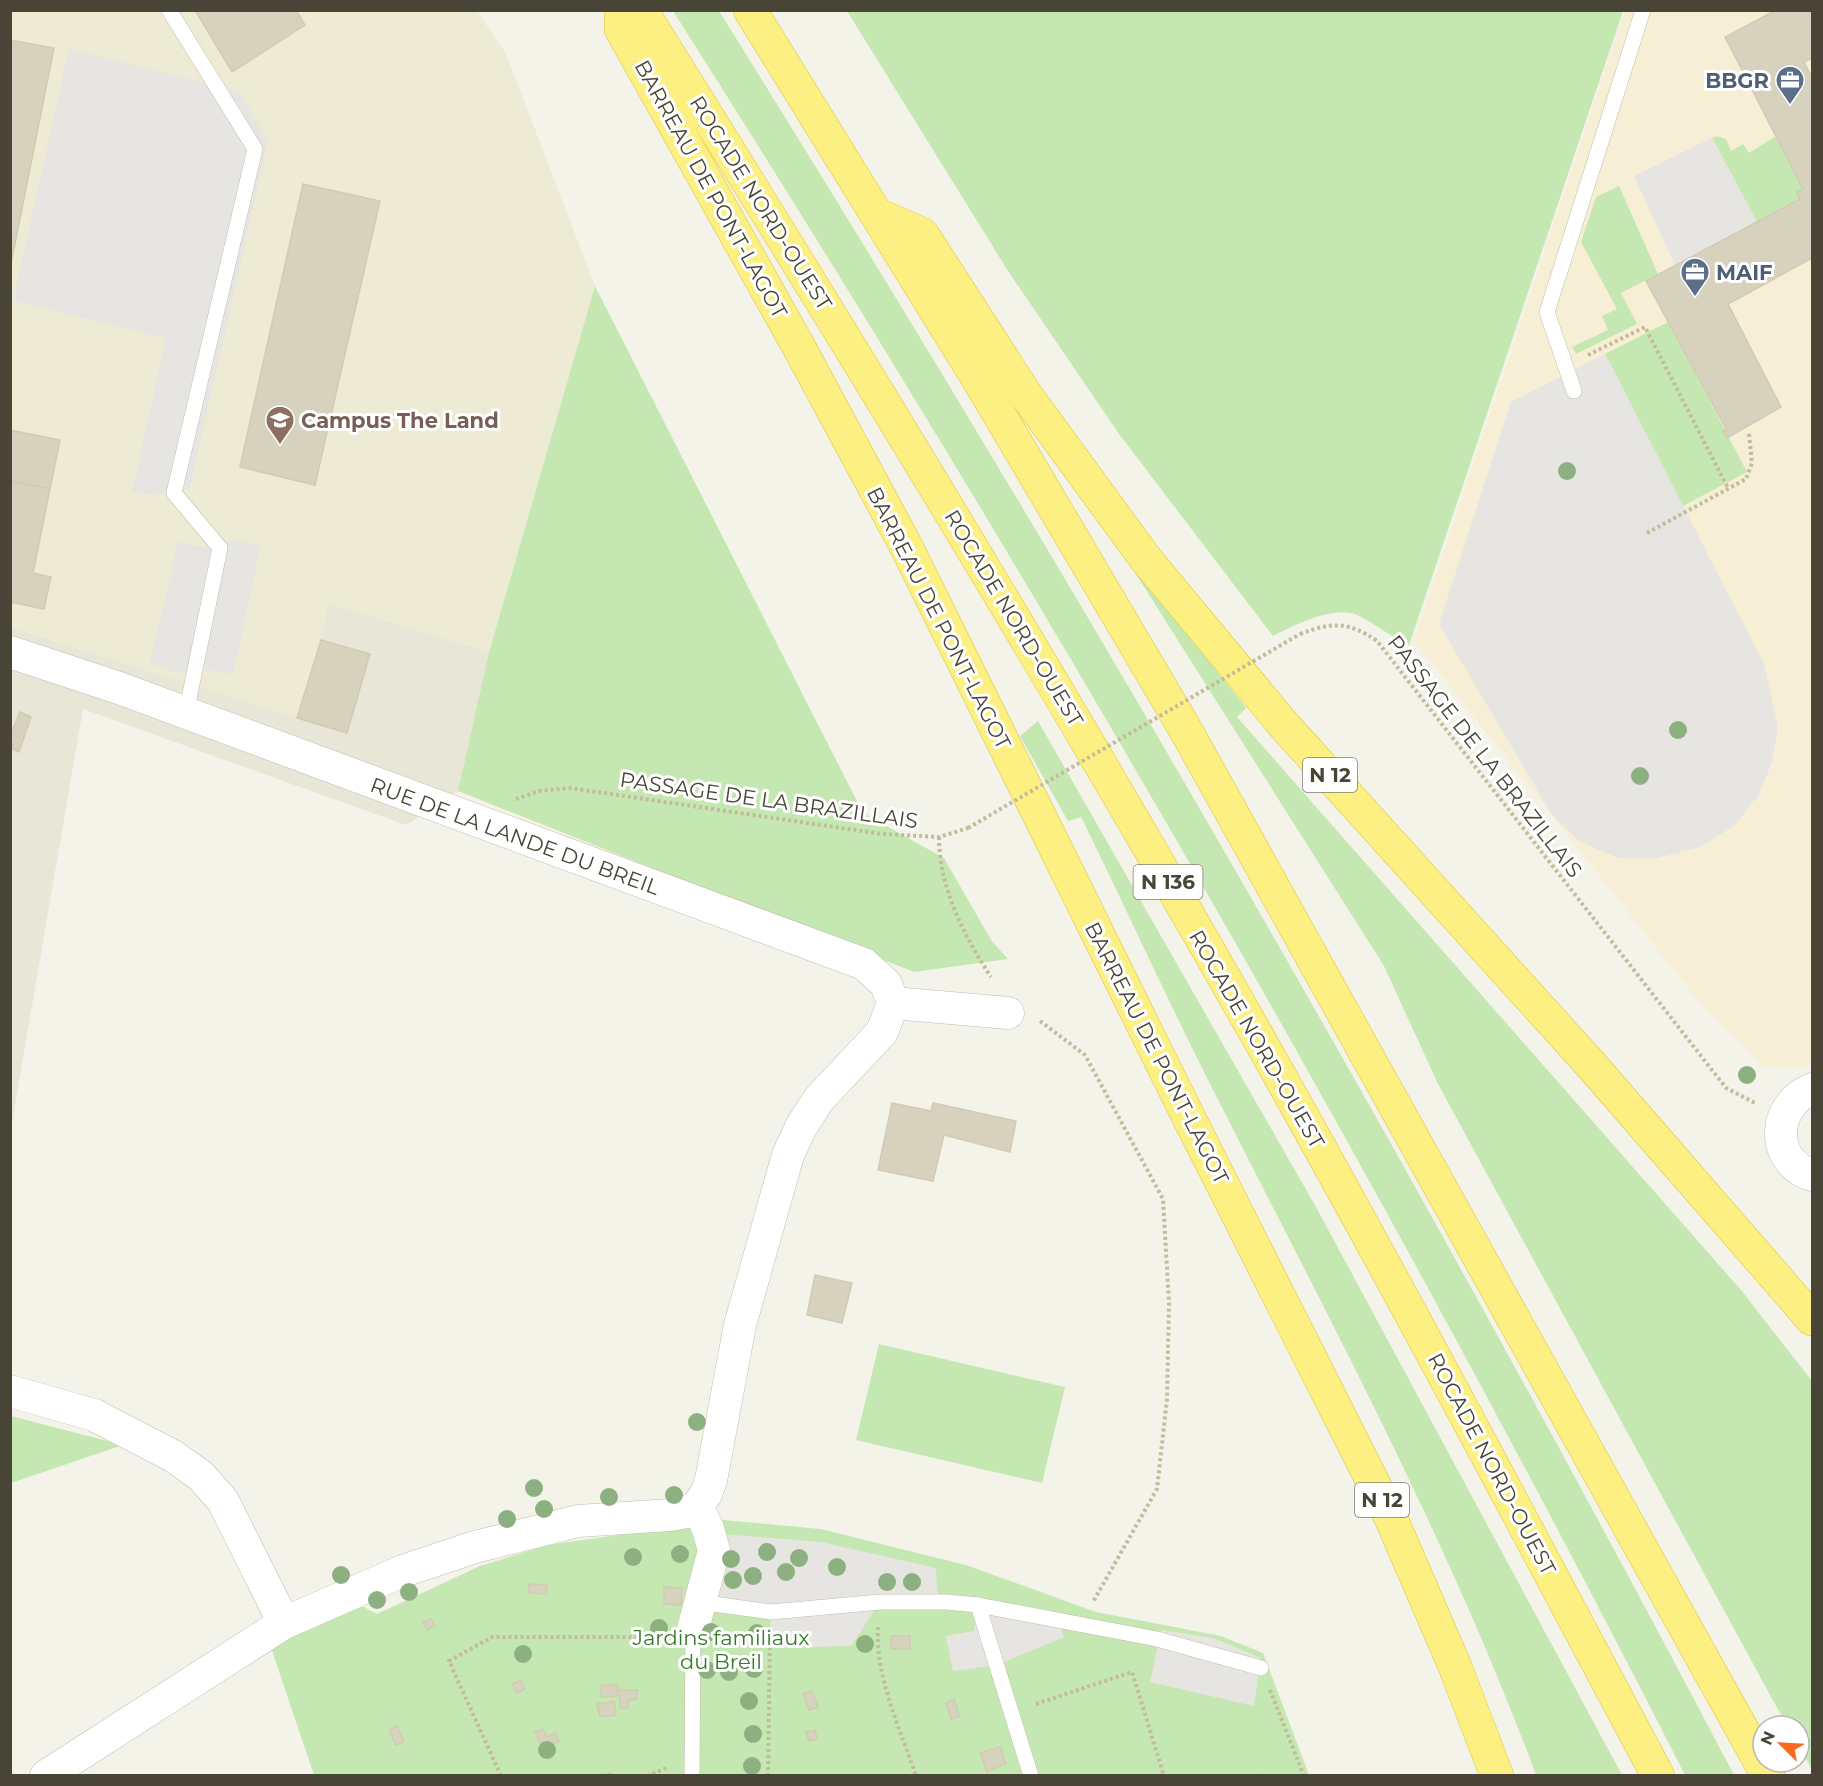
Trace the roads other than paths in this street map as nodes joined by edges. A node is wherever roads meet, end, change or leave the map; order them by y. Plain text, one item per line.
1 (169, 10) edge
2 (621, 10) edge
3 (641, 10) edge
4 (750, 10) edge
5 (1643, 10) edge
6 (879, 215) junction
7 (1574, 391) dead end
8 (10, 652) edge
9 (186, 713) junction
10 (893, 1004) junction
11 (1003, 1012) road end
12 (1812, 1089) edge
13 (1812, 1175) edge
14 (1812, 1319) edge
15 (10, 1391) edge
16 (697, 1506) junction
17 (978, 1605) junction
18 (284, 1623) junction
19 (695, 1623) junction
20 (1261, 1668) road end
21 (1751, 1737) edge
22 (46, 1776) edge
23 (692, 1776) edge
24 (1031, 1776) edge
25 (1497, 1776) edge
26 (1658, 1776) edge

1 - 9 lane
2 - 25 highway, BARREAU DE PONT-LAGOT / N 12
3 - 26 highway, ROCADE NORD-OUEST / N 136
4 - 6 highway
5 - 7 lane
6 - 14 highway, N 12
6 - 21 highway
8 - 9 street, RUE DE LA LANDE DU BREIL
9 - 10 street, RUE DE LA LANDE DU BREIL
10 - 11 street
10 - 16 street
12 - 13 street
15 - 18 street
16 - 18 street
16 - 19 street
17 - 19 lane
17 - 20 lane
17 - 24 lane
18 - 22 street
19 - 23 lane

